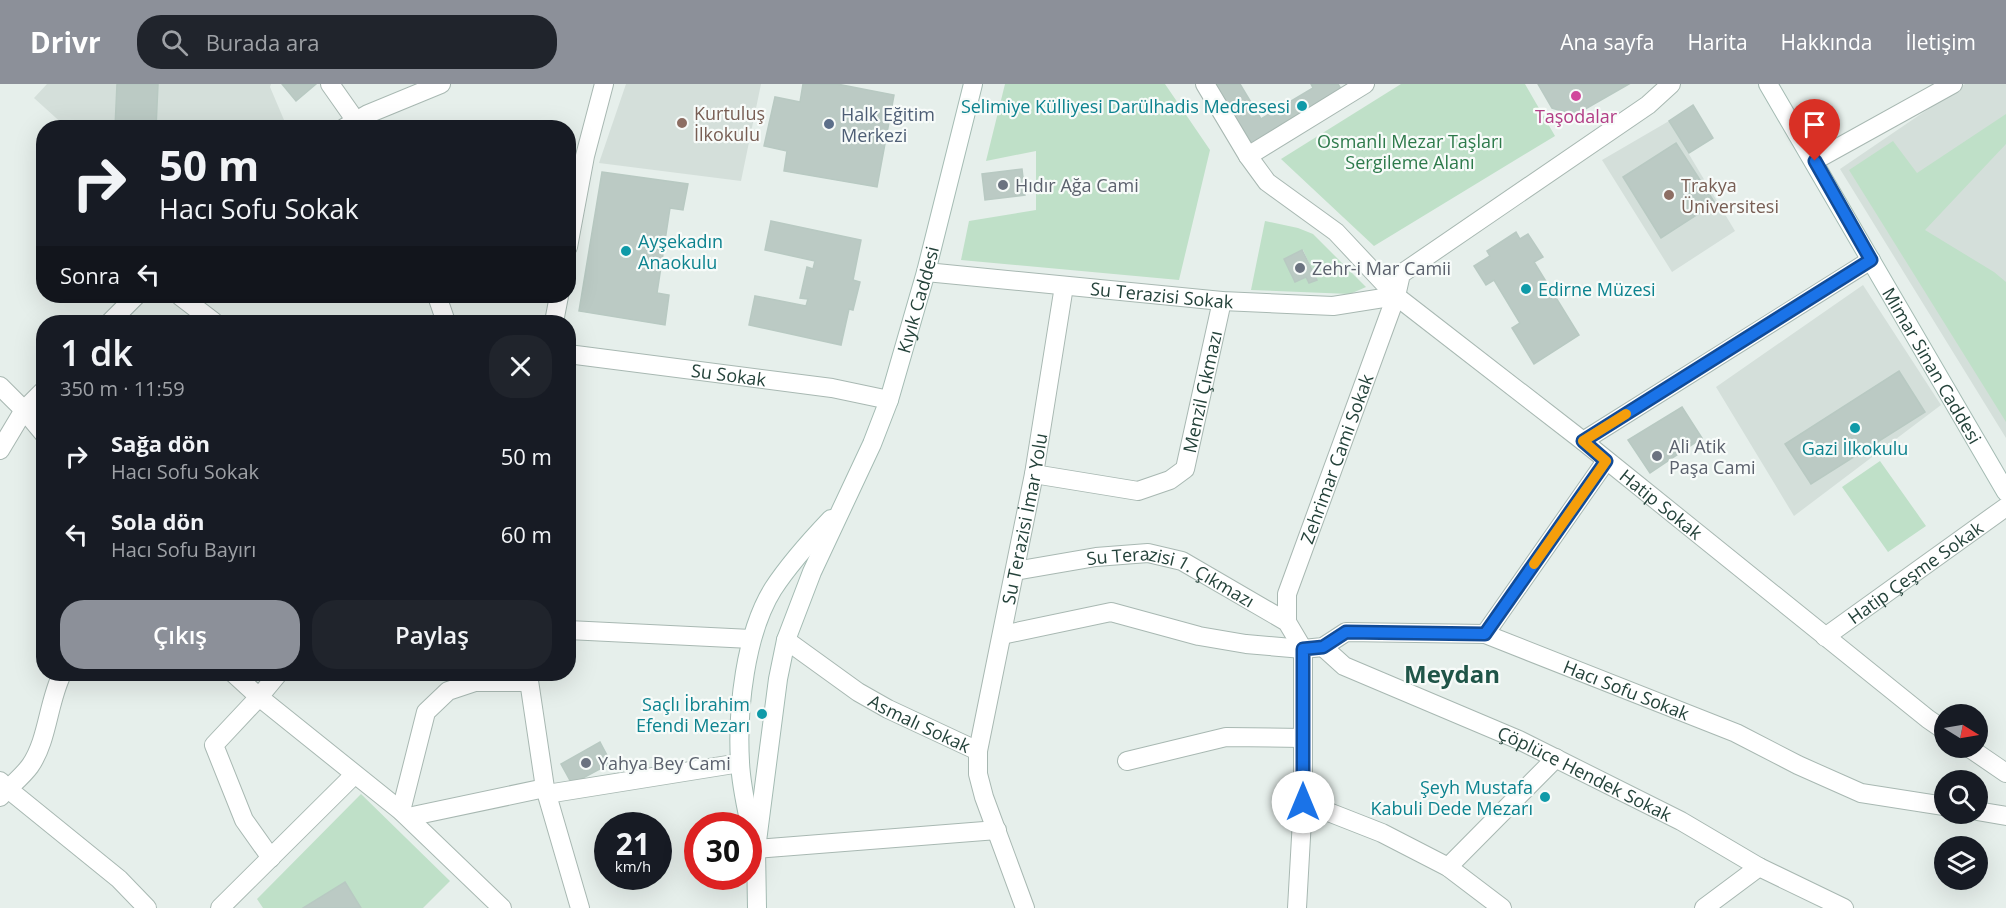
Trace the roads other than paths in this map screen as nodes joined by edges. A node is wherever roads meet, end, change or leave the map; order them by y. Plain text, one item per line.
1 (330, 84) edge
2 (441, 84) edge
3 (604, 84) edge
4 (973, 84) edge
5 (1205, 84) edge
6 (1365, 84) edge
7 (1671, 84) edge
8 (1768, 84) edge
9 (1953, 84) edge
10 (358, 120) edge
11 (366, 120) edge
12 (1248, 156) junction
13 (1815, 161) junction
14 (576, 204) edge
15 (1871, 260) junction
16 (926, 272) junction
17 (1064, 286) junction
18 (1396, 296) junction
19 (1222, 301) junction
20 (129, 303) edge
21 (189, 303) edge
22 (117, 315) edge
23 (205, 315) edge
24 (576, 355) edge
25 (0, 386) edge
26 (36, 398) edge
27 (889, 400) junction
28 (24, 410) junction
29 (36, 425) edge
30 (1583, 441) junction
31 (0, 450) edge
32 (1606, 461) junction
33 (1034, 474) junction
34 (2006, 492) edge
35 (842, 507) junction
36 (2006, 507) edge
37 (1015, 571) junction
38 (1287, 622) junction
39 (576, 630) edge
40 (1485, 634) junction
41 (1002, 635) junction
42 (1825, 637) junction
43 (751, 639) junction
44 (786, 640) junction
45 (1323, 647) junction
46 (1303, 649) junction
47 (58, 681) edge
48 (242, 681) edge
49 (272, 681) edge
50 (488, 681) edge
51 (528, 681) edge
52 (259, 697) junction
53 (1934, 722) edge
54 (1303, 738) junction
55 (978, 751) junction
56 (1984, 758) edge
57 (1556, 759) junction
58 (1127, 761) dead end
59 (740, 763) junction
60 (2006, 773) edge
61 (354, 775) junction
62 (2, 789) edge
63 (546, 791) junction
64 (1303, 802) junction
65 (1934, 804) edge
66 (748, 812) edge
67 (761, 812) edge
68 (1988, 813) edge
69 (405, 814) junction
70 (2006, 816) edge
71 (996, 830) junction
72 (762, 849) edge
73 (271, 858) junction
74 (1448, 867) junction
75 (1759, 867) junction
76 (757, 890) edge
77 (147, 908) edge
78 (220, 908) edge
79 (502, 908) edge
80 (580, 908) edge
81 (757, 908) edge
82 (1025, 908) edge
83 (1297, 908) edge
84 (1502, 908) edge
85 (1704, 908) edge
86 (1844, 908) edge

1 - 10 street
2 - 11 street
3 - 14 street
4 - 16 street, Kıyık Caddesi
5 - 12 street, Hatip Sokak
6 - 12 street
7 - 18 street, Zehrimar Cami Sokak
8 - 13 street, Mimar Sinan Caddesi
9 - 13 street
12 - 18 street, Hatip Sokak
13 - 15 street, Mimar Sinan Caddesi
15 - 30 street
15 - 34 street, Mimar Sinan Caddesi
16 - 17 street, Su Terazisi Sokak
16 - 27 street, Kıyık Caddesi
17 - 19 street, Su Terazisi Sokak
17 - 33 street, Su Terazisi İmar Yolu
18 - 19 street, Su Terazisi Sokak
18 - 30 street, Hatip Sokak
18 - 38 street, Zehrimar Cami Sokak
19 - 33 street, Menzil Çıkmazı
20 - 22 street
21 - 23 street
24 - 27 street, Su Sokak
25 - 28 street
26 - 28 street
27 - 35 street, Kıyık Caddesi
28 - 29 street
28 - 31 street
30 - 32 street, Hatip Sokak
32 - 40 street
32 - 42 street, Hatip Sokak
33 - 37 street, Su Terazisi İmar Yolu
35 - 43 street, Kıyık Caddesi
35 - 44 street, Kıyık Caddesi
36 - 42 street, Hatip Çeşme Sokak
37 - 38 street, Su Terazisi 1. Çıkmazı
37 - 41 street, Su Terazisi İmar Yolu
38 - 46 street, Su Terazisi 1. Çıkmazı
39 - 43 street
40 - 45 street, Hacı Sofu Sokak
40 - 65 street, Hacı Sofu Sokak
41 - 46 street, Hacı Sofu Sokak
41 - 55 street, Su Terazisi İmar Yolu
42 - 53 street, Hatip Sokak
43 - 59 street, Kıyık Caddesi
44 - 55 street, Asmalı Sokak
44 - 67 street, Kıyık Caddesi
45 - 46 street, Hacı Sofu Sokak
45 - 57 street, Çöplüce Hendek Sokak
46 - 54 street
47 - 62 street
48 - 52 street
49 - 52 street
50 - 69 street
51 - 63 street
52 - 61 street
52 - 73 street
54 - 58 street
54 - 64 street
55 - 71 street, Asmalı Sokak
56 - 60 street
57 - 74 street
57 - 75 street, Çöplüce Hendek Sokak
59 - 63 street
59 - 66 street, Kıyık Caddesi
61 - 69 street
61 - 73 street
62 - 77 street
63 - 69 street
63 - 80 street
64 - 74 street
64 - 83 street
68 - 70 street
69 - 79 street
71 - 72 street
71 - 82 street, Asmalı Sokak
73 - 78 street
74 - 84 street
75 - 85 street
75 - 86 street, Çöplüce Hendek Sokak
76 - 81 street, Kıyık Caddesi

